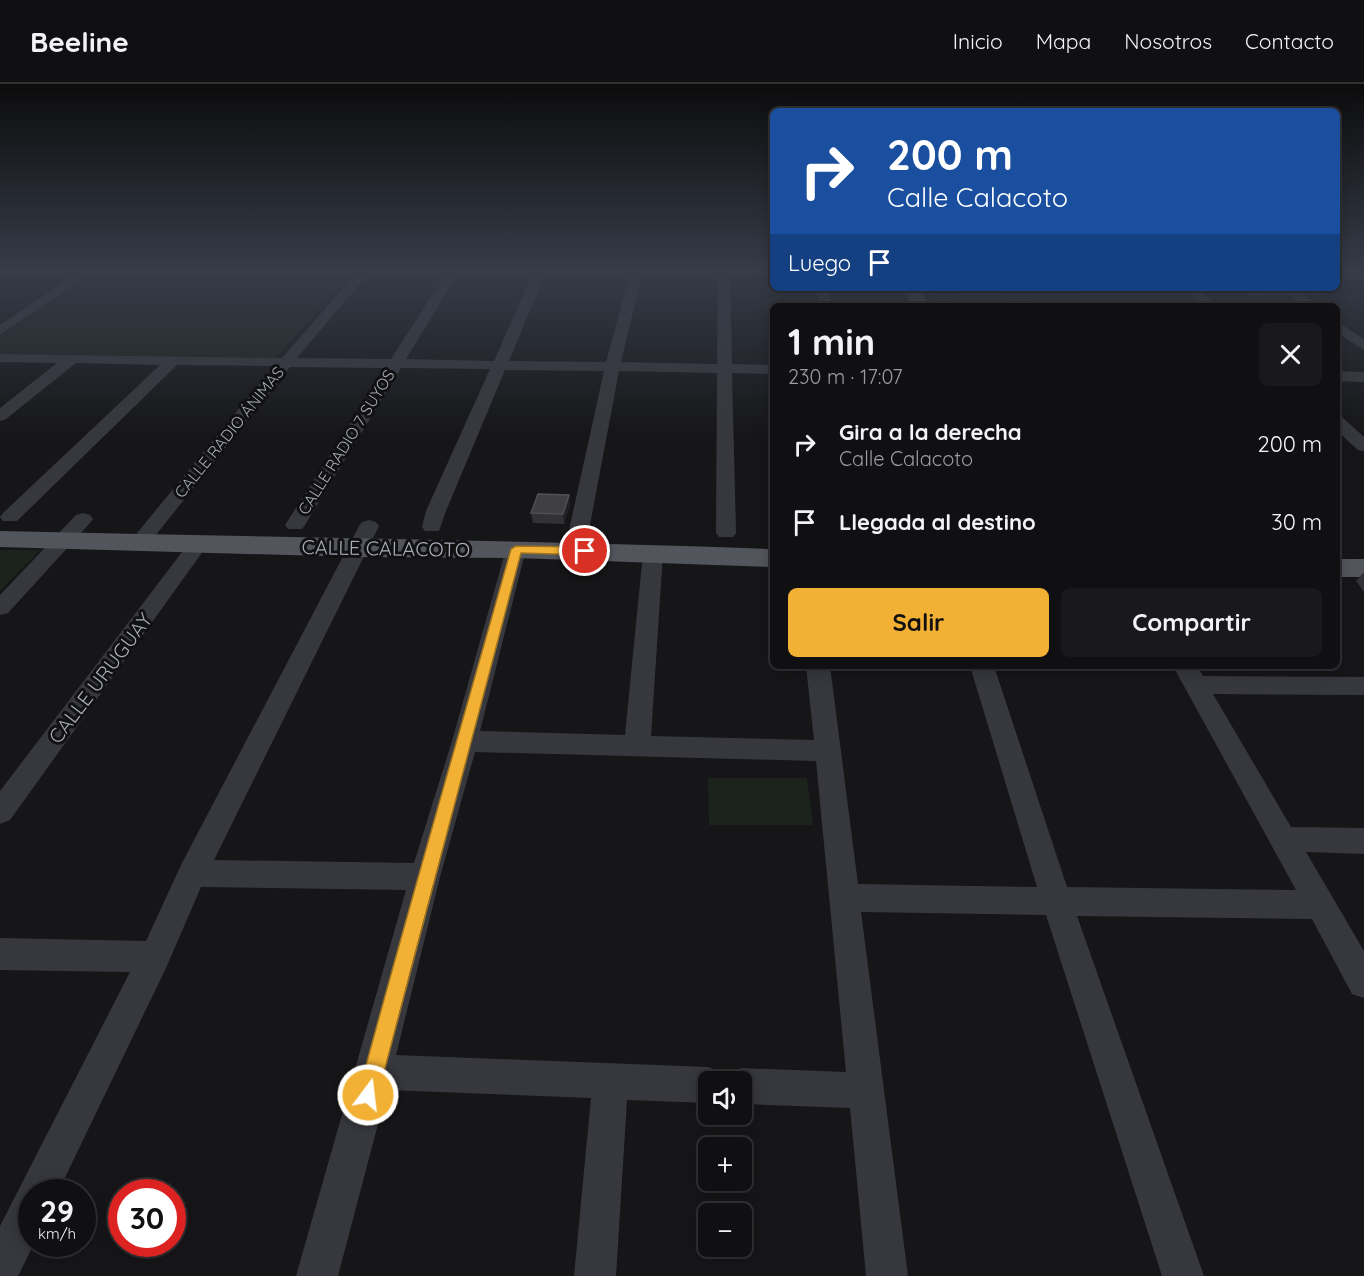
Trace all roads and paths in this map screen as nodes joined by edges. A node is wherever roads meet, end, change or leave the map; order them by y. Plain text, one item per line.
1 (318, 325) edge
2 (419, 325) edge
3 (517, 325) edge
4 (623, 325) edge
5 (725, 325) edge
6 (1340, 328) edge
7 (1364, 346) edge
8 (0, 358) edge
9 (72, 359) junction
10 (174, 360) junction
11 (285, 363) junction
12 (395, 363) junction
13 (500, 365) junction
14 (612, 367) junction
15 (726, 369) junction
16 (770, 369) edge
17 (1340, 376) edge
18 (1364, 377) edge
19 (0, 416) edge
20 (1340, 425) edge
21 (1364, 446) edge
22 (83, 519) junction
23 (158, 520) junction
24 (3, 525) edge
25 (295, 525) junction
26 (432, 527) junction
27 (579, 530) junction
28 (726, 533) junction
29 (770, 535) edge
30 (364, 537) junction
31 (63, 540) junction
32 (140, 542) junction
33 (199, 543) junction
34 (1340, 548) edge
35 (1364, 548) edge
36 (516, 549) junction
37 (653, 553) junction
38 (770, 558) edge
39 (1340, 568) edge
40 (1364, 568) edge
41 (0, 608) edge
42 (818, 669) edge
43 (983, 669) edge
44 (1190, 676) edge
45 (1364, 686) edge
46 (465, 741) junction
47 (637, 745) junction
48 (828, 751) junction
49 (0, 812) edge
50 (1282, 839) junction
51 (1364, 841) edge
52 (192, 873) junction
53 (424, 878) junction
54 (844, 898) junction
55 (1056, 900) junction
56 (1320, 905) junction
57 (0, 954) edge
58 (155, 957) junction
59 (1364, 982) edge
60 (374, 1072) junction
61 (610, 1081) junction
62 (698, 1085) edge
63 (752, 1086) edge
64 (864, 1091) junction
65 (44, 1179) edge
66 (18, 1229) edge
67 (4, 1253) edge
68 (318, 1276) edge
69 (595, 1276) edge
70 (887, 1276) edge
71 (1183, 1276) edge

1 - 11 street, CALLE RADIO ÁNIMAS
2 - 12 street, CALLE RADIO 7 SUYOS
3 - 13 street
4 - 14 street
5 - 15 street
6 - 7 street
8 - 9 street
9 - 10 street
9 - 19 street
10 - 11 street
10 - 24 street
11 - 12 street
11 - 23 street, CALLE RADIO ÁNIMAS
12 - 13 street
12 - 25 street, CALLE RADIO 7 SUYOS
13 - 14 street
13 - 26 street
14 - 15 street
14 - 27 street
15 - 16 street
15 - 28 street
17 - 18 street
20 - 21 street
22 - 23 main road, CALLE CALACOTO
22 - 24 main road, CALLE CALACOTO
22 - 31 street
23 - 25 main road, CALLE CALACOTO
23 - 32 street, CALLE RADIO ÁNIMAS
24 - 31 main road, CALLE CALACOTO
25 - 30 main road, CALLE CALACOTO
26 - 27 main road, CALLE CALACOTO
26 - 30 main road, CALLE CALACOTO
27 - 28 main road, CALLE CALACOTO
28 - 29 main road, CALLE CALACOTO
30 - 33 main road, CALLE CALACOTO
30 - 36 main road, CALLE CALACOTO
30 - 52 street
31 - 32 main road, CALLE CALACOTO
31 - 41 street
32 - 33 main road, CALLE CALACOTO
33 - 49 street, CALLE URUGUAY
34 - 35 main road
36 - 37 main road, CALLE CALACOTO
36 - 46 street
37 - 38 main road, CALLE CALACOTO
37 - 47 street
39 - 40 main road
42 - 48 street
43 - 55 street
44 - 45 street
44 - 50 street
46 - 47 street
46 - 53 street
47 - 48 street
48 - 54 street
50 - 51 street
50 - 56 street
52 - 53 street
52 - 58 street
53 - 60 street
54 - 55 street
54 - 64 street
55 - 56 street
55 - 71 street
56 - 59 street
57 - 58 street
58 - 65 street
60 - 61 street
60 - 68 street
61 - 62 street
61 - 69 street
63 - 64 street
64 - 70 street
66 - 67 street

